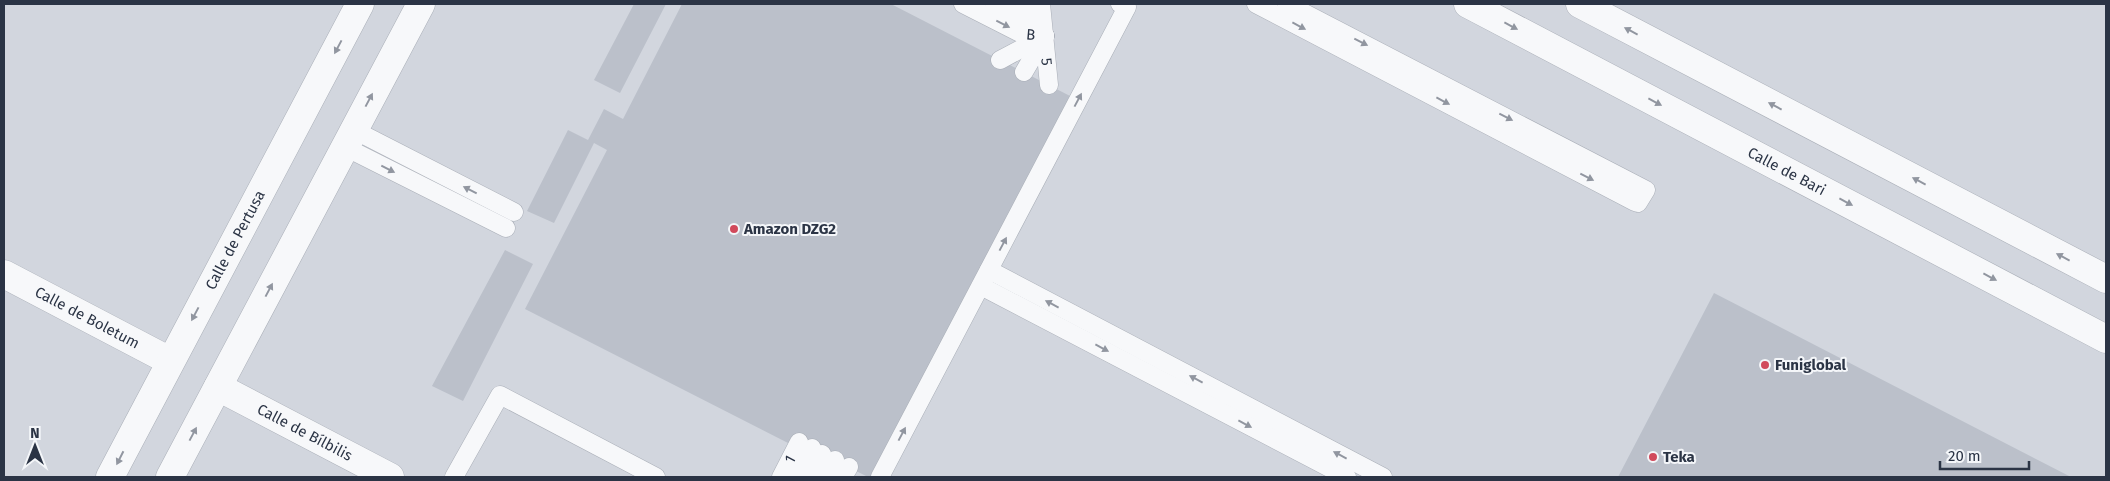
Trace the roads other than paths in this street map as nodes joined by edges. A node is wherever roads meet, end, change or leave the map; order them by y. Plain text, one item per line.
1 (360, 4) edge
2 (421, 4) edge
3 (963, 4) edge
4 (994, 4) edge
5 (1024, 4) edge
6 (1041, 4) edge
7 (1120, 4) edge
8 (1256, 4) edge
9 (1287, 4) edge
10 (1468, 4) edge
11 (1580, 4) edge
12 (1045, 36) junction
13 (1024, 73) junction
14 (349, 138) junction
15 (514, 212) dead end
16 (506, 228) dead end
17 (4, 274) edge
18 (985, 278) junction
19 (2106, 279) edge
20 (2106, 338) edge
21 (170, 361) junction
22 (218, 387) junction
23 (827, 458) edge
24 (110, 477) edge
25 (170, 477) edge
26 (390, 477) edge
27 (454, 477) edge
28 (656, 477) edge
29 (781, 477) edge
30 (797, 477) edge
31 (811, 477) edge
32 (827, 477) edge
33 (880, 477) edge
34 (1347, 477) edge
35 (1383, 477) edge

1 -> 21 street, Calle de Pertusa
14 -> 2 street
3 -> 12 lane, B
4 - 12 lane, B
5 - 12 lane
6 - 12 lane, 5
18 -> 7 lane
8 - 9 lane
10 -> 20 street, Calle de Bari
19 -> 11 street
12 - 13 lane
12 - 13 lane
12 - 13 lane, 5
15 -> 14 lane
14 -> 16 lane
22 -> 14 street
17 - 21 street, Calle de Boletum
33 -> 18 lane
18 -> 34 lane
35 -> 18 lane
21 -> 24 street, Calle de Pertusa
25 -> 22 street
22 - 26 street, Calle de Bílbilis
23 - 29 lane, 1
23 - 30 lane
23 - 31 lane
23 - 32 lane
27 - 28 lane

